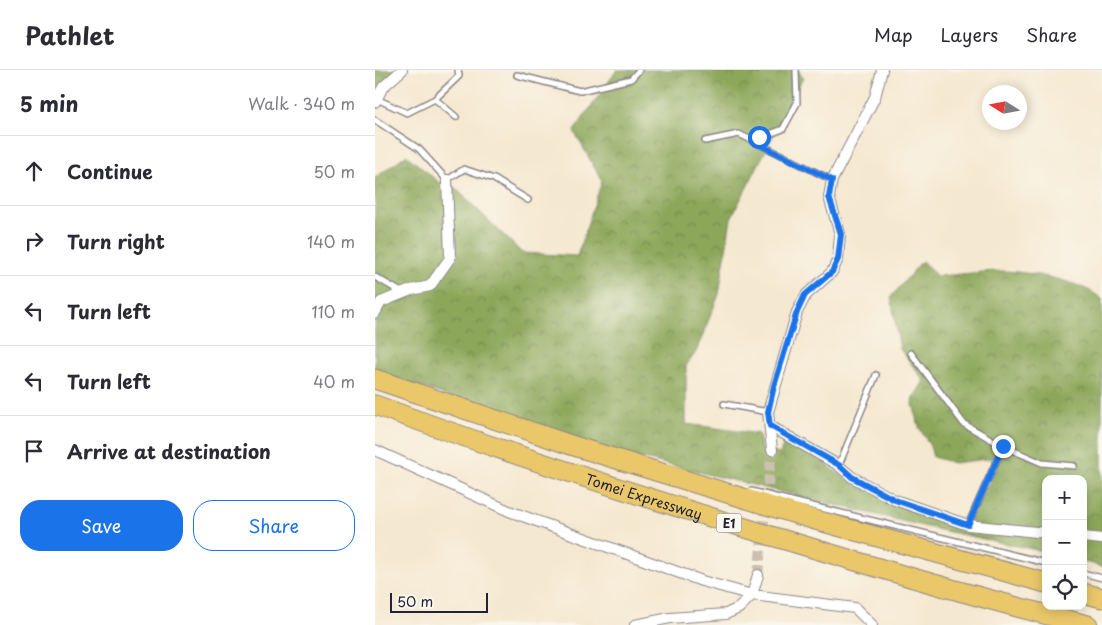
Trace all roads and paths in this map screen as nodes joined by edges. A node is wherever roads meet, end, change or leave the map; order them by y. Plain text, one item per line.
1 (402, 70) edge
2 (458, 70) edge
3 (639, 70) edge
4 (796, 70) edge
5 (882, 70) edge
6 (517, 75) dead end
7 (435, 98) junction
8 (376, 100) edge
9 (456, 117) dead end
10 (375, 120) edge
11 (705, 140) dead end
12 (752, 141) junction
13 (447, 180) junction
14 (832, 180) junction
15 (528, 200) dead end
16 (375, 277) edge
17 (403, 293) junction
18 (375, 313) edge
19 (911, 353) dead end
20 (876, 375) dead end
21 (375, 378) edge
22 (724, 404) dead end
23 (375, 405) edge
24 (768, 412) junction
25 (770, 426) junction
26 (1003, 446) junction
27 (375, 450) edge
28 (772, 450) tunnel mouth
29 (839, 465) junction
30 (1074, 466) dead end
31 (653, 470) junction
32 (735, 488) dead end
33 (745, 490) dead end
34 (968, 525) junction
35 (1042, 533) edge
36 (1087, 537) edge
37 (1102, 539) edge
38 (1042, 562) edge
39 (1087, 574) edge
40 (758, 575) tunnel mouth
41 (1102, 578) edge
42 (1042, 582) edge
43 (1087, 594) edge
44 (752, 595) junction
45 (1102, 598) edge
46 (1084, 624) edge
47 (635, 625) edge
48 (872, 625) edge

1 - 8 street
2 - 7 lane
3 - 6 lane
4 - 12 lane
5 - 14 street
7 - 8 lane
7 - 9 lane
10 - 13 lane
11 - 12 lane
12 - 14 lane
13 - 15 lane
13 - 17 street
14 - 24 street
16 - 17 lane
17 - 18 street
19 - 26 lane
20 - 29 lane
21 - 31 highway, Tomei Expressway / E1
22 - 24 lane
23 - 46 highway, Tomei Expressway / E1
24 - 25 street
25 - 28 street
25 - 29 street
26 - 30 lane
26 - 34 lane
27 - 44 street
29 - 34 street
31 - 32 lane
31 - 42 highway, Tomei Expressway / E1
33 - 38 lane
34 - 35 street
36 - 37 street
39 - 41 lane
40 - 44 street
43 - 45 highway
44 - 47 street
44 - 48 street

